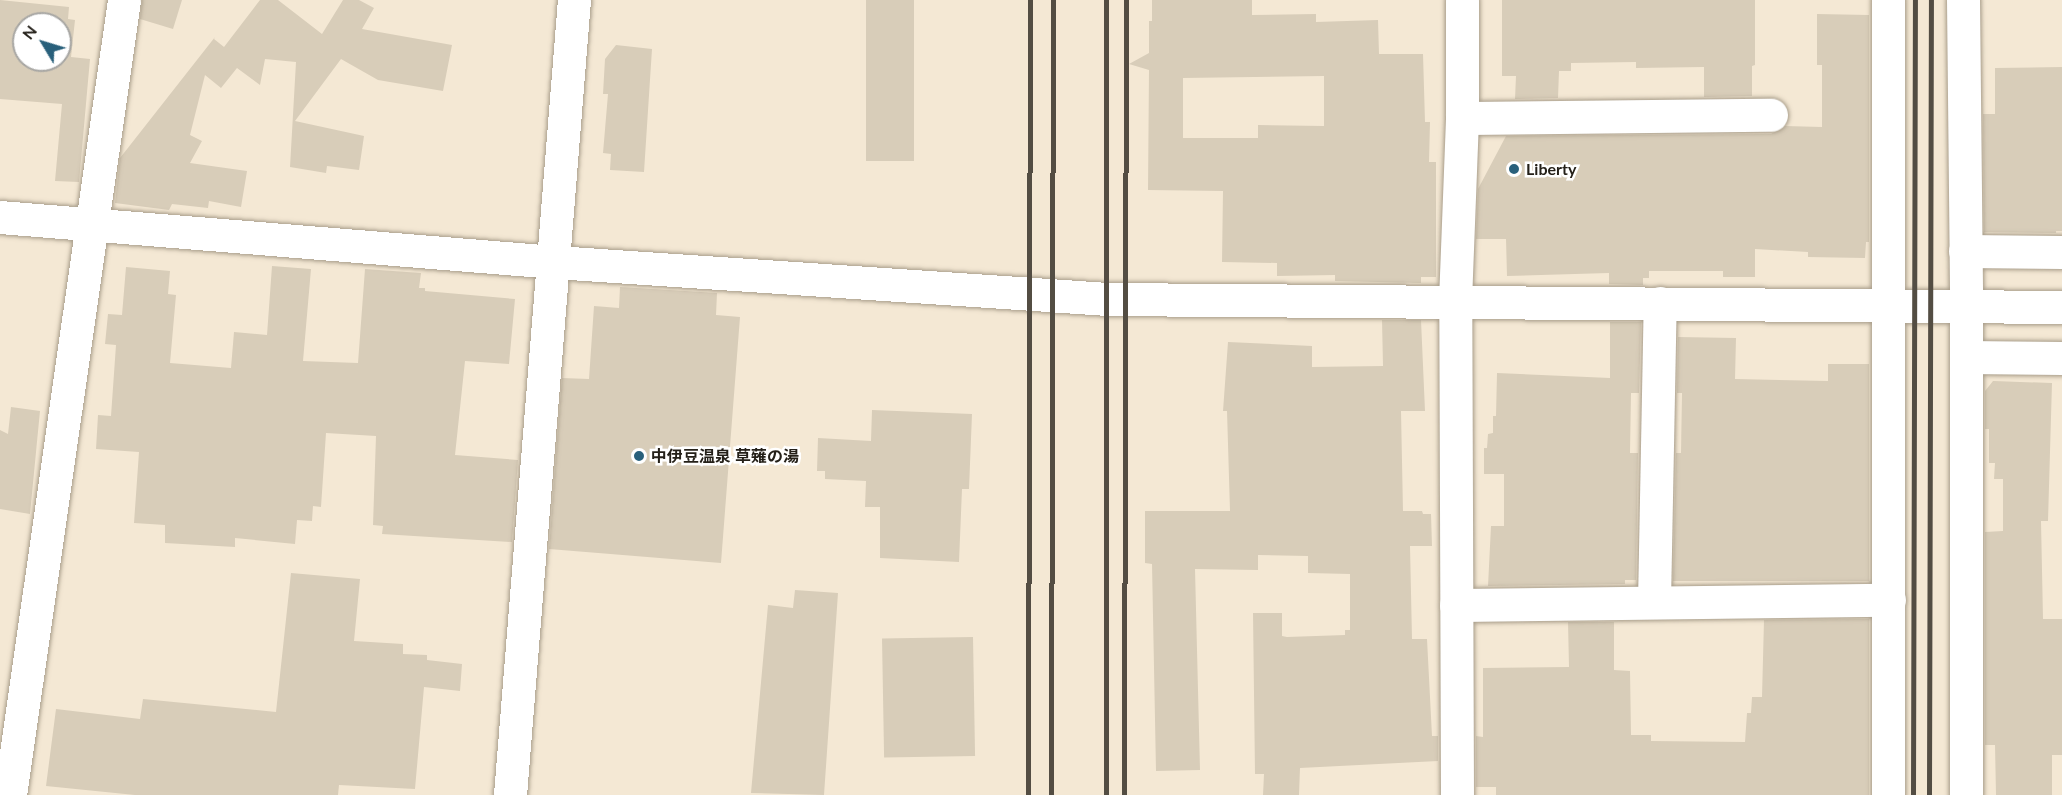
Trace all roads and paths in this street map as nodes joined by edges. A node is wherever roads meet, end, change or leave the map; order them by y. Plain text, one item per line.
1 (124, 0) edge
2 (574, 0) edge
3 (1462, 0) edge
4 (1888, 0) edge
5 (1963, 0) edge
6 (1771, 115) dead end
7 (1461, 118) junction
8 (0, 217) edge
9 (92, 224) junction
10 (1965, 251) junction
11 (2062, 252) edge
12 (555, 262) junction
13 (1455, 302) junction
14 (1660, 303) junction
15 (1888, 304) junction
16 (1966, 307) junction
17 (2062, 307) edge
18 (1966, 357) junction
19 (2062, 358) edge
20 (1889, 600) junction
21 (1654, 602) junction
22 (1456, 605) junction
23 (10, 795) edge
24 (510, 795) edge
25 (1457, 795) edge
26 (1888, 795) edge
27 (1966, 795) edge

1 - 9 street
2 - 12 street
3 - 7 street
4 - 15 street
5 - 10 street
6 - 7 street
7 - 13 street
8 - 9 street
9 - 12 street
9 - 23 street
10 - 11 street
10 - 16 street
12 - 13 street
12 - 24 street
13 - 14 street
13 - 22 street
14 - 15 street
14 - 21 street
15 - 16 street
15 - 20 street
16 - 17 street
16 - 18 street
18 - 19 street
18 - 27 street
20 - 21 street
20 - 26 street
21 - 22 street
22 - 25 street

